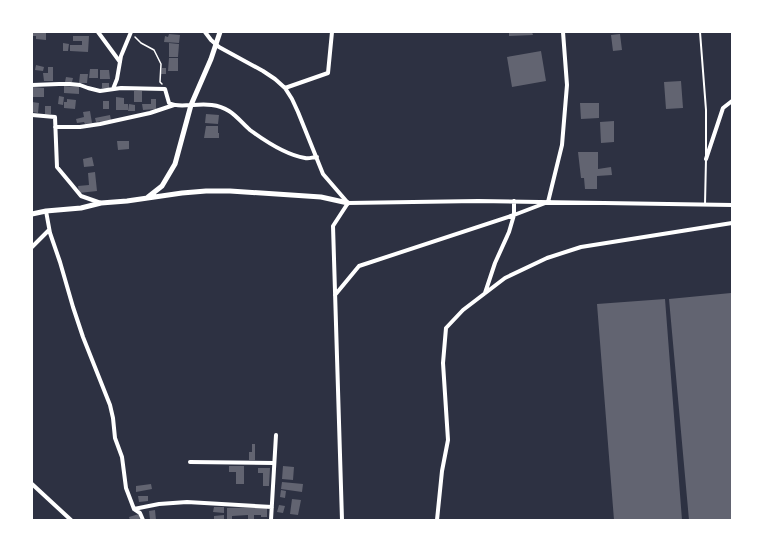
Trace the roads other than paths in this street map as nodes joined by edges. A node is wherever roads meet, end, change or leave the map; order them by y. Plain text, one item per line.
1 (98, 32) edge
2 (131, 32) edge
3 (205, 32) edge
4 (220, 32) edge
5 (332, 32) edge
6 (563, 32) edge
7 (700, 32) edge
8 (216, 44) junction
9 (120, 62) junction
10 (32, 85) edge
11 (285, 88) junction
12 (113, 89) junction
13 (732, 101) edge
14 (174, 105) junction
15 (191, 105) junction
16 (32, 115) edge
17 (56, 126) junction
18 (317, 157) junction
19 (706, 159) junction
20 (147, 198) junction
21 (514, 201) junction
22 (548, 202) junction
23 (101, 203) junction
24 (348, 203) junction
25 (705, 204) junction
26 (732, 205) edge
27 (46, 211) junction
28 (33, 213) edge
29 (514, 215) junction
30 (732, 223) edge
31 (49, 230) junction
32 (32, 247) edge
33 (485, 294) junction
34 (335, 295) junction
35 (276, 434) dead end
36 (190, 462) dead end
37 (274, 463) junction
38 (32, 484) edge
39 (272, 507) junction
40 (134, 509) junction
41 (71, 520) edge
42 (143, 520) edge
43 (271, 520) edge
44 (342, 520) edge
45 (437, 520) edge

1 - 9 street
2 - 9 street
3 - 8 street
4 - 8 street
5 - 11 street
6 - 22 street
7 - 19 lane
8 - 11 street
8 - 15 street
9 - 12 street
10 - 12 street
11 - 18 street
12 - 14 street
13 - 19 street
14 - 15 street
14 - 17 street
15 - 18 street
15 - 20 street
16 - 17 street
17 - 23 street
18 - 24 street
19 - 25 lane
20 - 23 street
20 - 24 street
21 - 22 street
21 - 24 street
21 - 29 street
22 - 25 street
22 - 29 street
23 - 27 street
24 - 34 street
25 - 26 street
27 - 28 street
27 - 31 street
29 - 33 street
29 - 34 street
30 - 33 street
31 - 32 street
31 - 40 street
33 - 45 street
34 - 44 street
35 - 37 street
36 - 37 street
37 - 39 street
38 - 41 street
39 - 40 street
39 - 43 street
40 - 42 street

